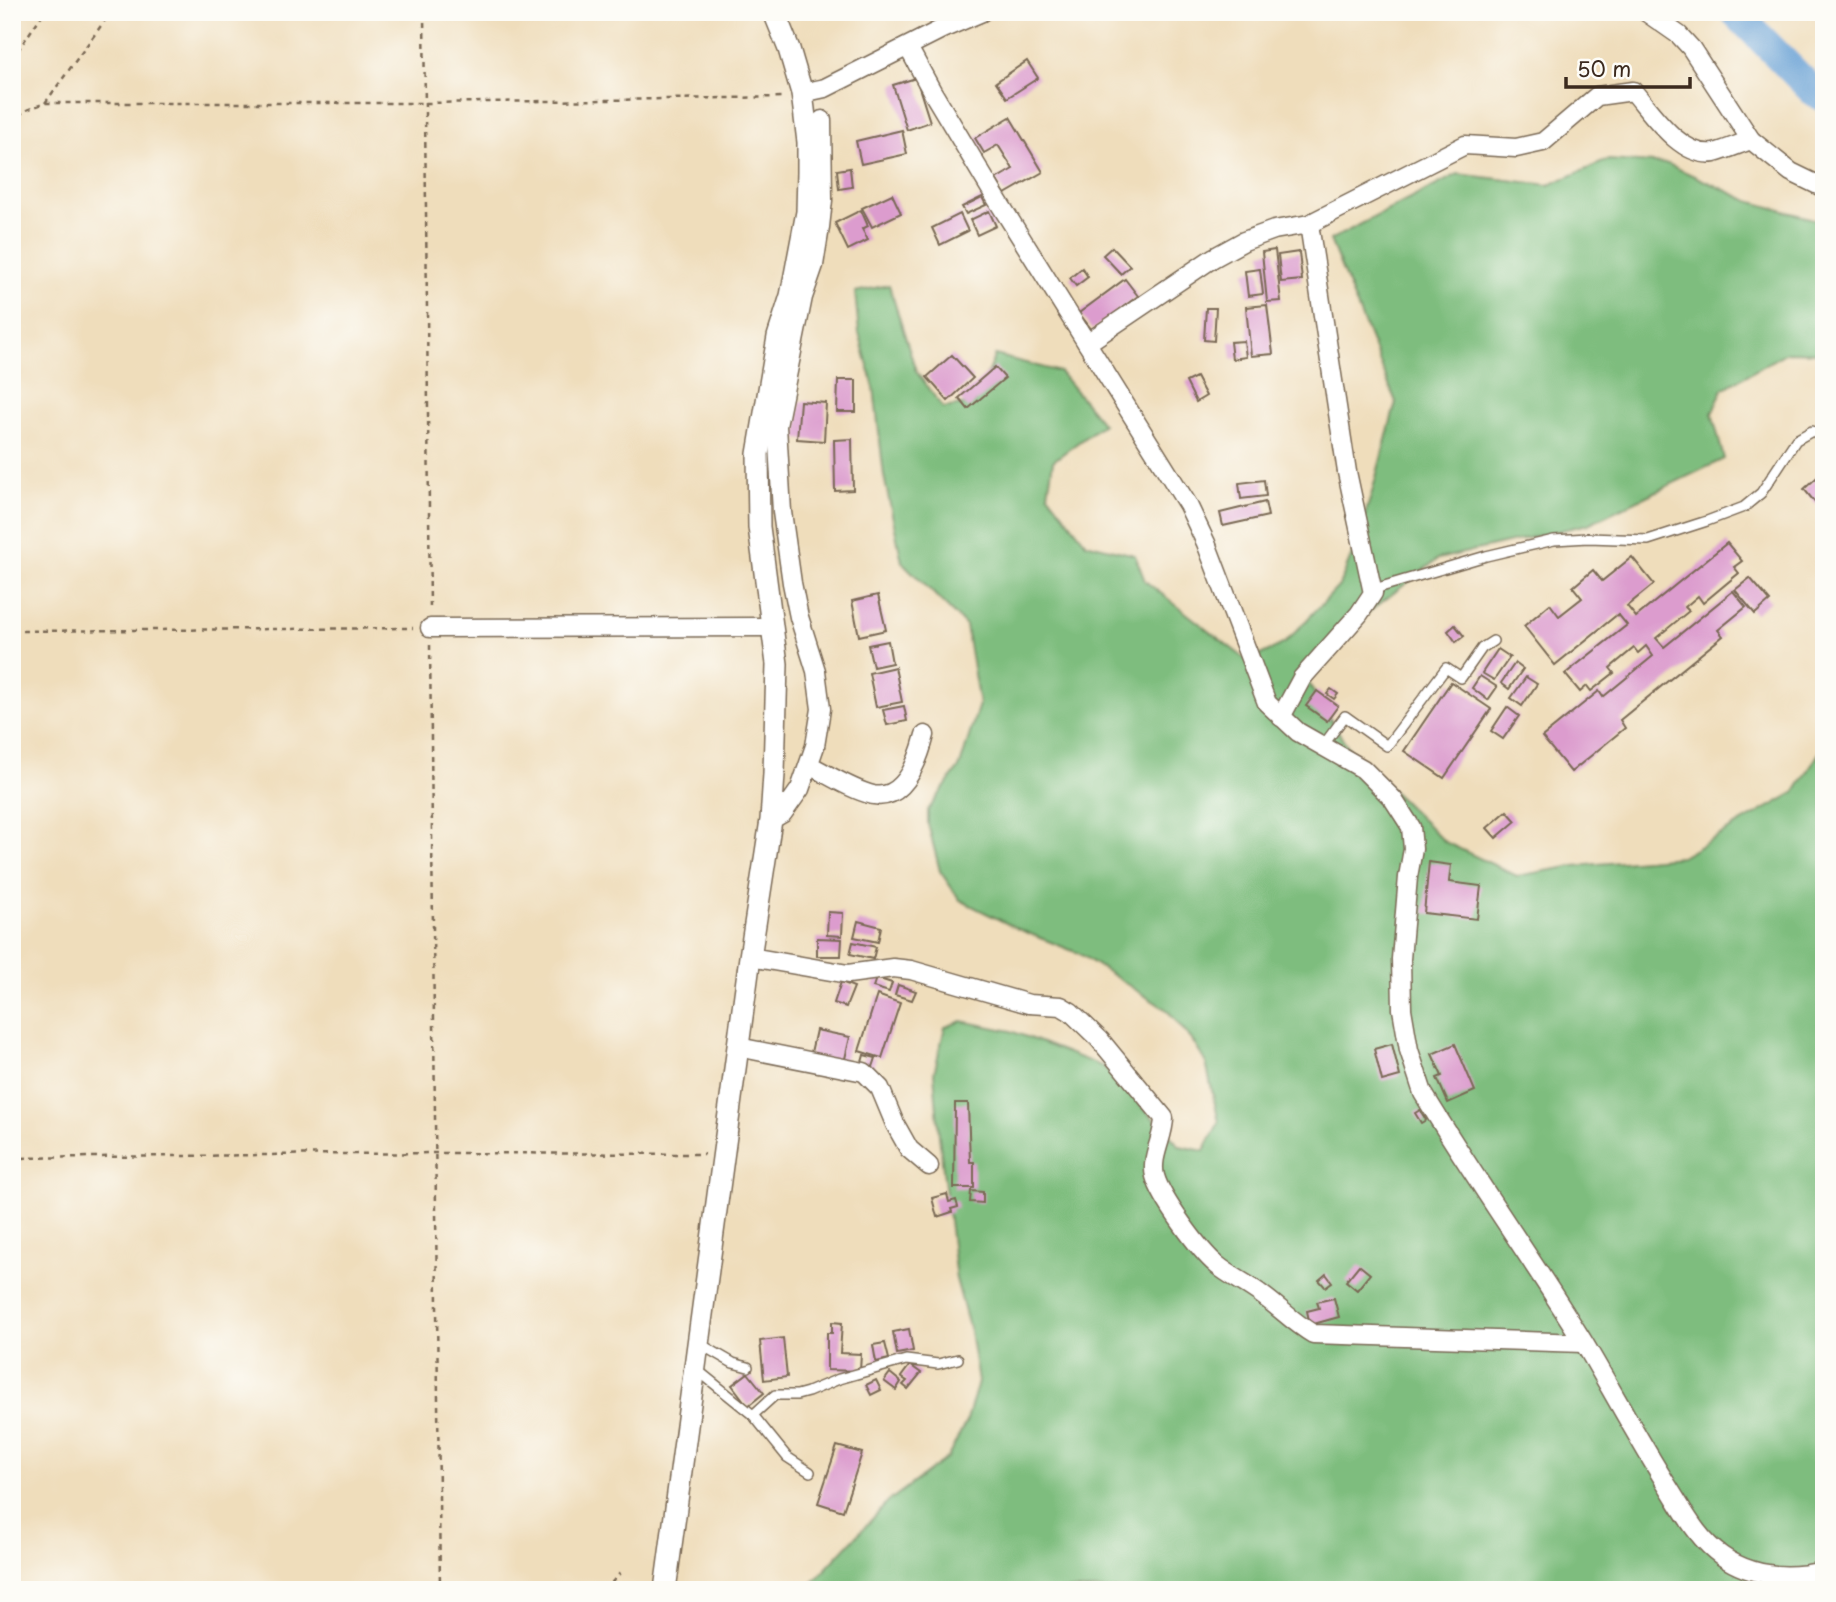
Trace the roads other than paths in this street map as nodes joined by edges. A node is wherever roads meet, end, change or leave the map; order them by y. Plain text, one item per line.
1 (774, 12) edge
2 (982, 12) edge
3 (1646, 12) edge
4 (908, 47) junction
5 (802, 93) junction
6 (822, 120) dead end
7 (1751, 140) junction
8 (1824, 188) edge
9 (1309, 224) junction
10 (1087, 343) junction
11 (1824, 436) edge
12 (1373, 593) junction
13 (771, 627) junction
14 (430, 628) road end
15 (1493, 641) dead end
16 (1281, 718) junction
17 (925, 735) dead end
18 (1322, 747) junction
19 (809, 765) junction
20 (771, 820) junction
21 (750, 957) junction
22 (738, 1048) junction
23 (929, 1166) dead end
24 (1583, 1343) junction
25 (700, 1344) junction
26 (958, 1359) dead end
27 (747, 1367) dead end
28 (696, 1369) junction
29 (753, 1415) junction
30 (810, 1472) dead end
31 (1824, 1571) edge
32 (666, 1590) edge

1 - 5 street
2 - 4 street
3 - 7 street
4 - 5 street
4 - 10 street
5 - 13 street
6 - 19 street
7 - 8 street
7 - 9 street
9 - 10 street
9 - 12 street
10 - 16 street
11 - 12 lane
12 - 16 street
13 - 14 street
13 - 20 street
15 - 18 lane
16 - 18 street
17 - 19 street
18 - 24 street
19 - 20 street
20 - 21 street
21 - 22 street
21 - 24 street
22 - 23 street
22 - 25 street
24 - 31 street
25 - 27 lane
25 - 28 street
26 - 29 lane
28 - 29 lane
28 - 32 street
29 - 30 lane

